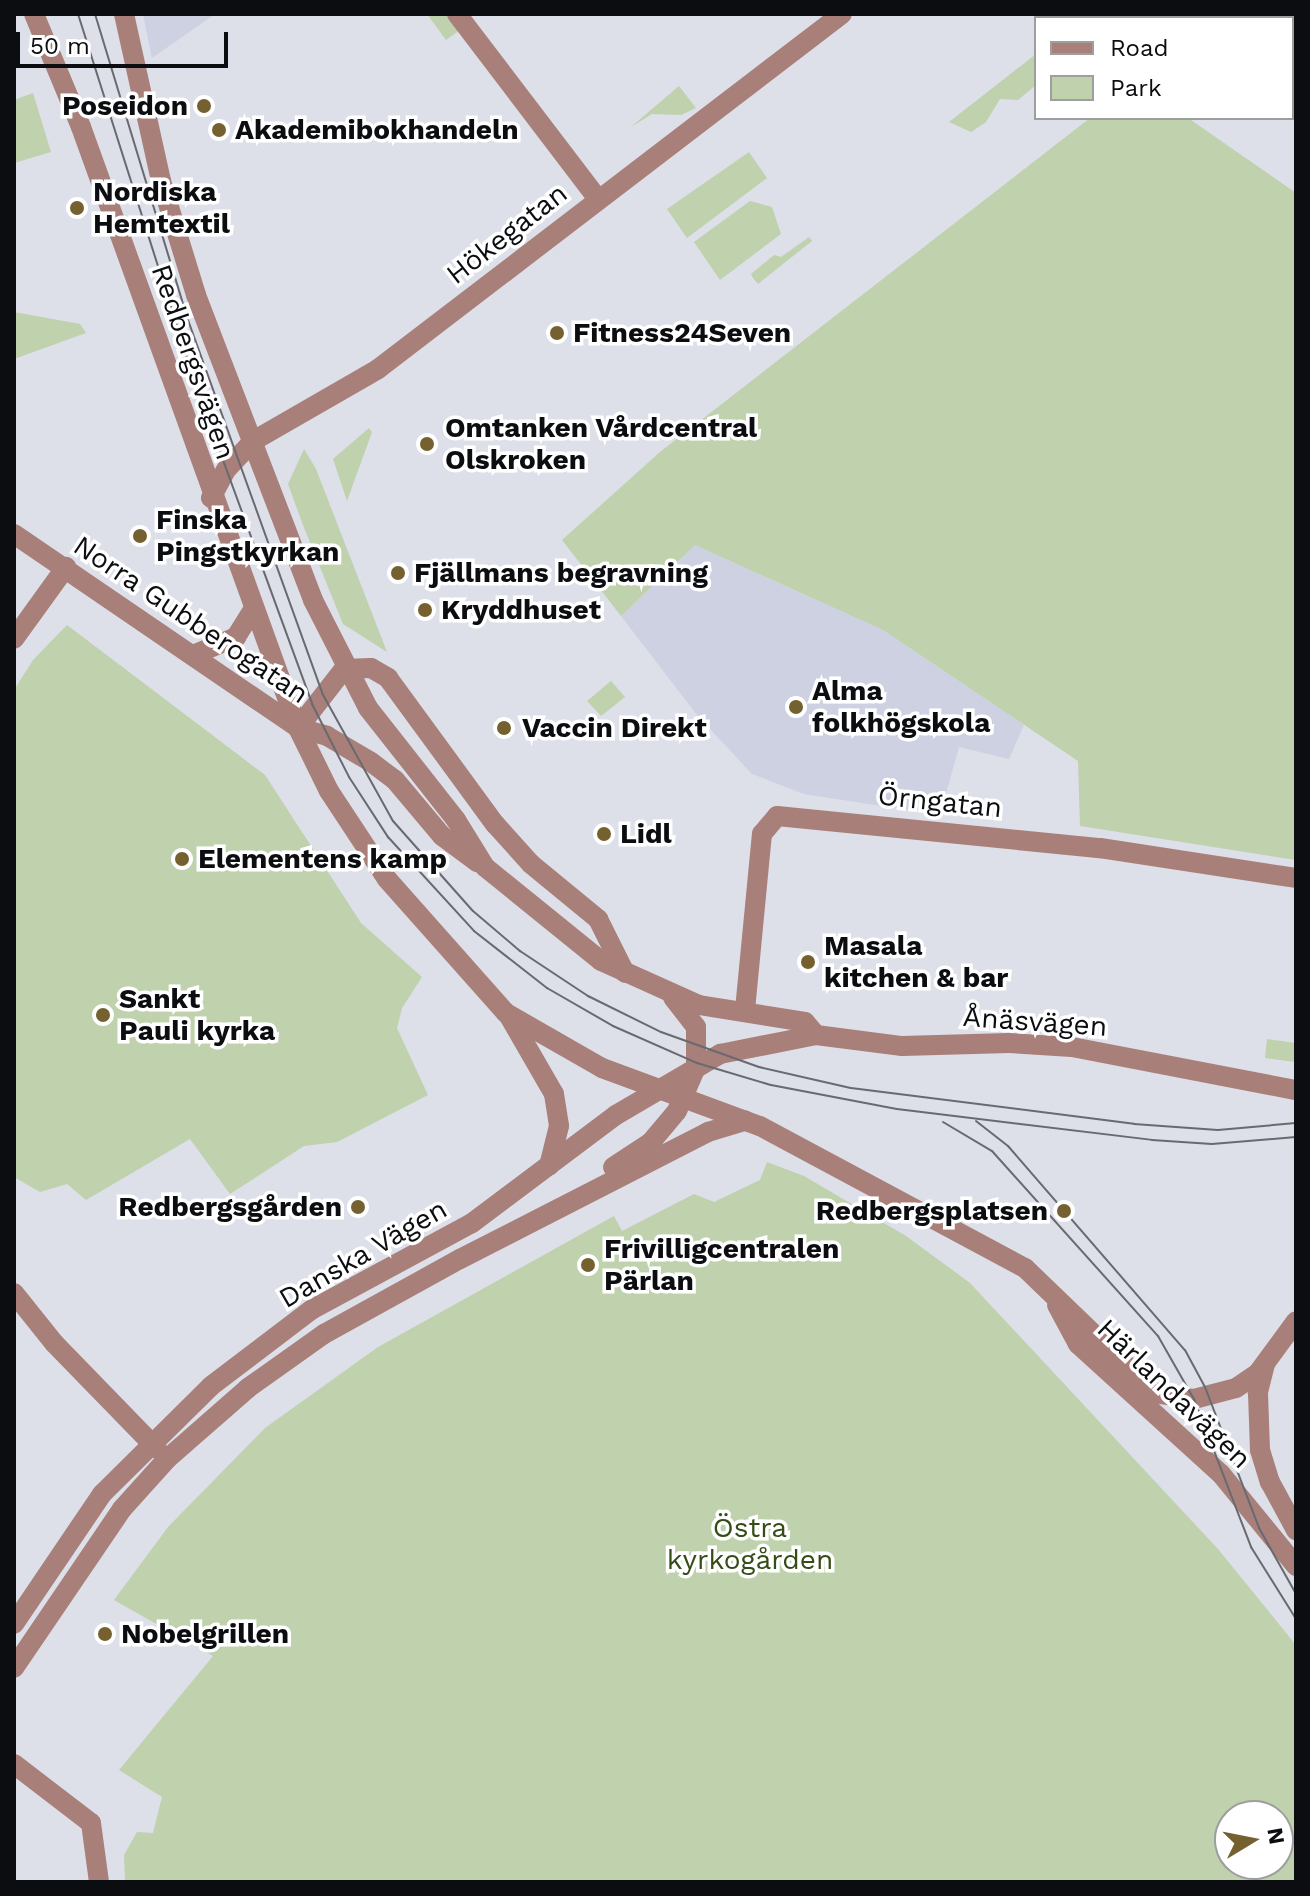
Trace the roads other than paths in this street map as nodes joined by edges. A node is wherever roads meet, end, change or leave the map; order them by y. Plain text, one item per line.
1 (34, 14) edge
2 (124, 14) edge
3 (457, 14) edge
4 (842, 14) edge
5 (598, 199) junction
6 (253, 441) junction
7 (211, 498) junction
8 (14, 534) edge
9 (66, 567) junction
10 (253, 610) junction
11 (14, 639) edge
12 (193, 655) junction
13 (344, 669) junction
14 (298, 728) junction
15 (485, 867) junction
16 (1296, 878) edge
17 (625, 973) junction
18 (668, 993) junction
19 (745, 1010) junction
20 (506, 1013) junction
21 (816, 1035) junction
22 (696, 1067) junction
23 (1287, 1090) edge
24 (654, 1091) junction
25 (684, 1100) junction
26 (1296, 1106) edge
27 (745, 1121) junction
28 (549, 1166) junction
29 (598, 1185) junction
30 (14, 1293) edge
31 (1051, 1295) junction
32 (1296, 1321) edge
33 (1265, 1364) junction
34 (149, 1442) junction
35 (167, 1459) junction
36 (1296, 1530) edge
37 (1296, 1566) edge
38 (14, 1624) edge
39 (14, 1668) edge
40 (14, 1764) edge
41 (99, 1882) edge

1 - 7 street, Redbergsvägen
2 - 6 street, Redbergsvägen
3 - 5 street
4 - 5 street, Hökegatan
5 - 6 street, Hökegatan
6 - 7 street, Hökegatan
6 - 13 street, Redbergsvägen
7 - 10 street, Redbergsvägen
8 - 9 street, Norra Gubberogatan
9 - 11 street
9 - 12 street, Norra Gubberogatan
10 - 12 street
10 - 14 street, Redbergsvägen
12 - 14 street, Norra Gubberogatan
13 - 14 street
13 - 15 street, Redbergsvägen
13 - 17 street
14 - 15 street, Norra Gubberogatan
14 - 20 street, Redbergsvägen
15 - 17 street, Redbergsvägen
16 - 19 street, Örngatan
17 - 18 street, Redbergsvägen
18 - 19 street, Redbergsvägen
18 - 22 street
19 - 21 street, Redbergsvägen
20 - 24 street, Redbergsvägen
20 - 28 street
21 - 22 street, Danska Vägen
21 - 23 street, Ånäsvägen
22 - 24 street, Danska Vägen
22 - 25 street
23 - 26 street
24 - 25 street, Redbergsvägen
24 - 28 street, Danska Vägen
25 - 27 street, Redbergsvägen
25 - 29 street
27 - 29 street, Danska Vägen
27 - 31 street, Härlandavägen
28 - 34 street, Danska Vägen
29 - 35 street, Danska Vägen
30 - 34 street
31 - 33 street, Härlandavägen
31 - 37 street, Härlandavägen
32 - 33 street
33 - 36 street, Härlandavägen
34 - 35 street
34 - 38 street, Danska Vägen
35 - 39 street, Danska Vägen
40 - 41 street

